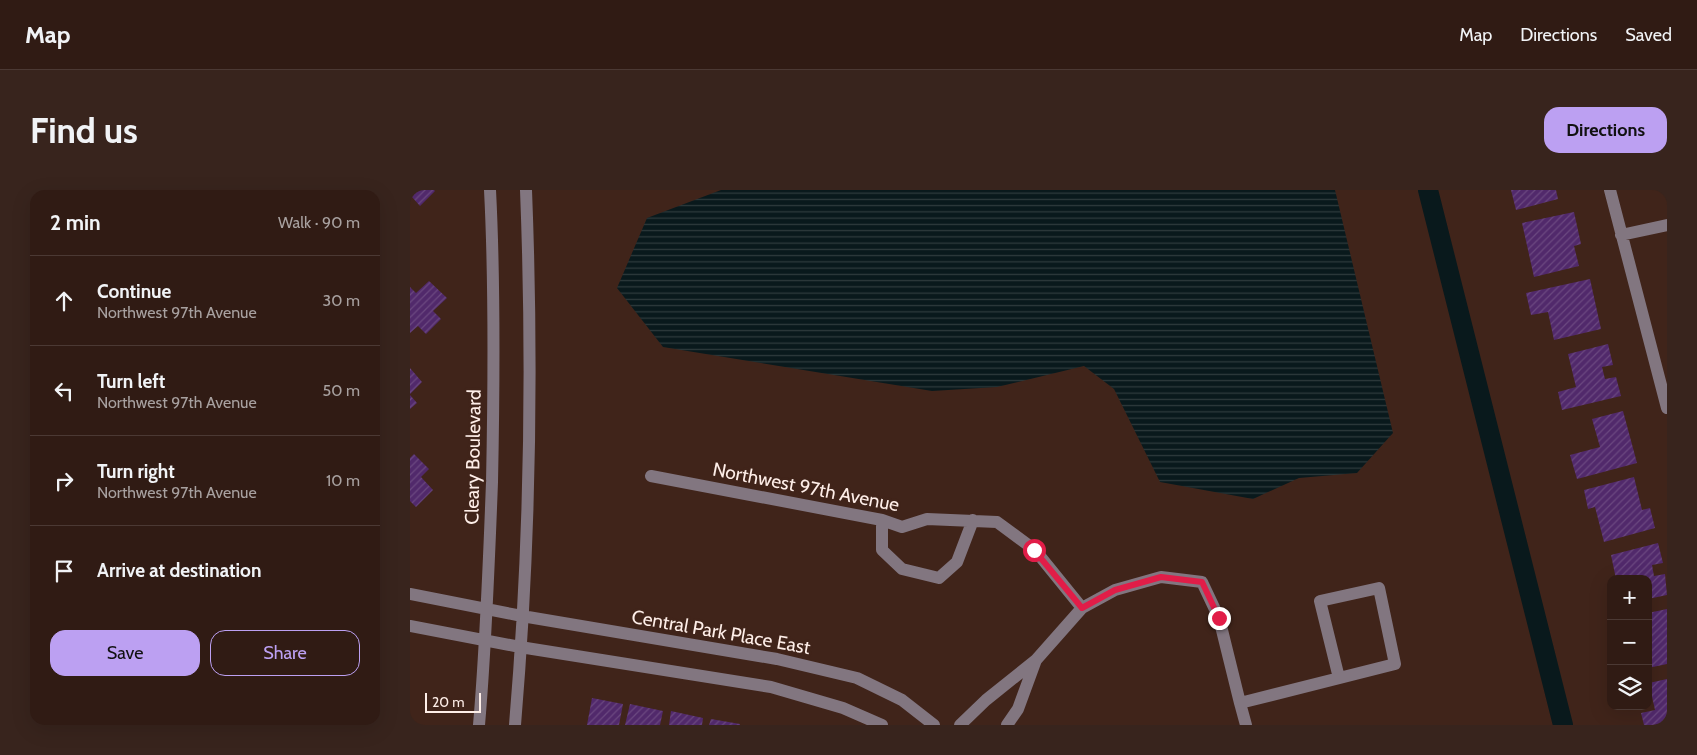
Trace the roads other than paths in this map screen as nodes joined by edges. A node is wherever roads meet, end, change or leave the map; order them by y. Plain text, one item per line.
1 (490, 190) edge
2 (526, 190) edge
3 (1610, 190) edge
4 (1667, 225) edge
5 (1621, 235) junction
6 (1667, 408) edge
7 (651, 476) dead end
8 (882, 520) junction
9 (973, 520) junction
10 (410, 594) edge
11 (1082, 608) junction
12 (488, 609) junction
13 (522, 616) junction
14 (410, 626) edge
15 (486, 640) junction
16 (520, 647) junction
17 (1036, 660) junction
18 (1339, 678) junction
19 (1240, 704) junction
20 (479, 725) edge
21 (515, 725) edge
22 (882, 725) edge
23 (934, 725) edge
24 (960, 725) edge
25 (1007, 725) edge
26 (1246, 725) edge

1 - 12 street, Cleary Boulevard
2 - 13 street
3 - 5 street
4 - 5 street
5 - 6 street
7 - 8 street, Northwest 97th Avenue
8 - 9 street, Northwest 97th Avenue
8 - 9 street
9 - 11 street, Northwest 97th Avenue
10 - 12 street, Central Park Place East
11 - 17 street
11 - 19 street
12 - 13 street, Central Park Place East
12 - 15 street, Cleary Boulevard
13 - 16 street
13 - 23 street, Central Park Place East
14 - 15 street
15 - 16 street
15 - 20 street, Cleary Boulevard
16 - 21 street
16 - 22 street
17 - 24 street
17 - 25 street
18 - 18 street
18 - 19 street
19 - 26 street

